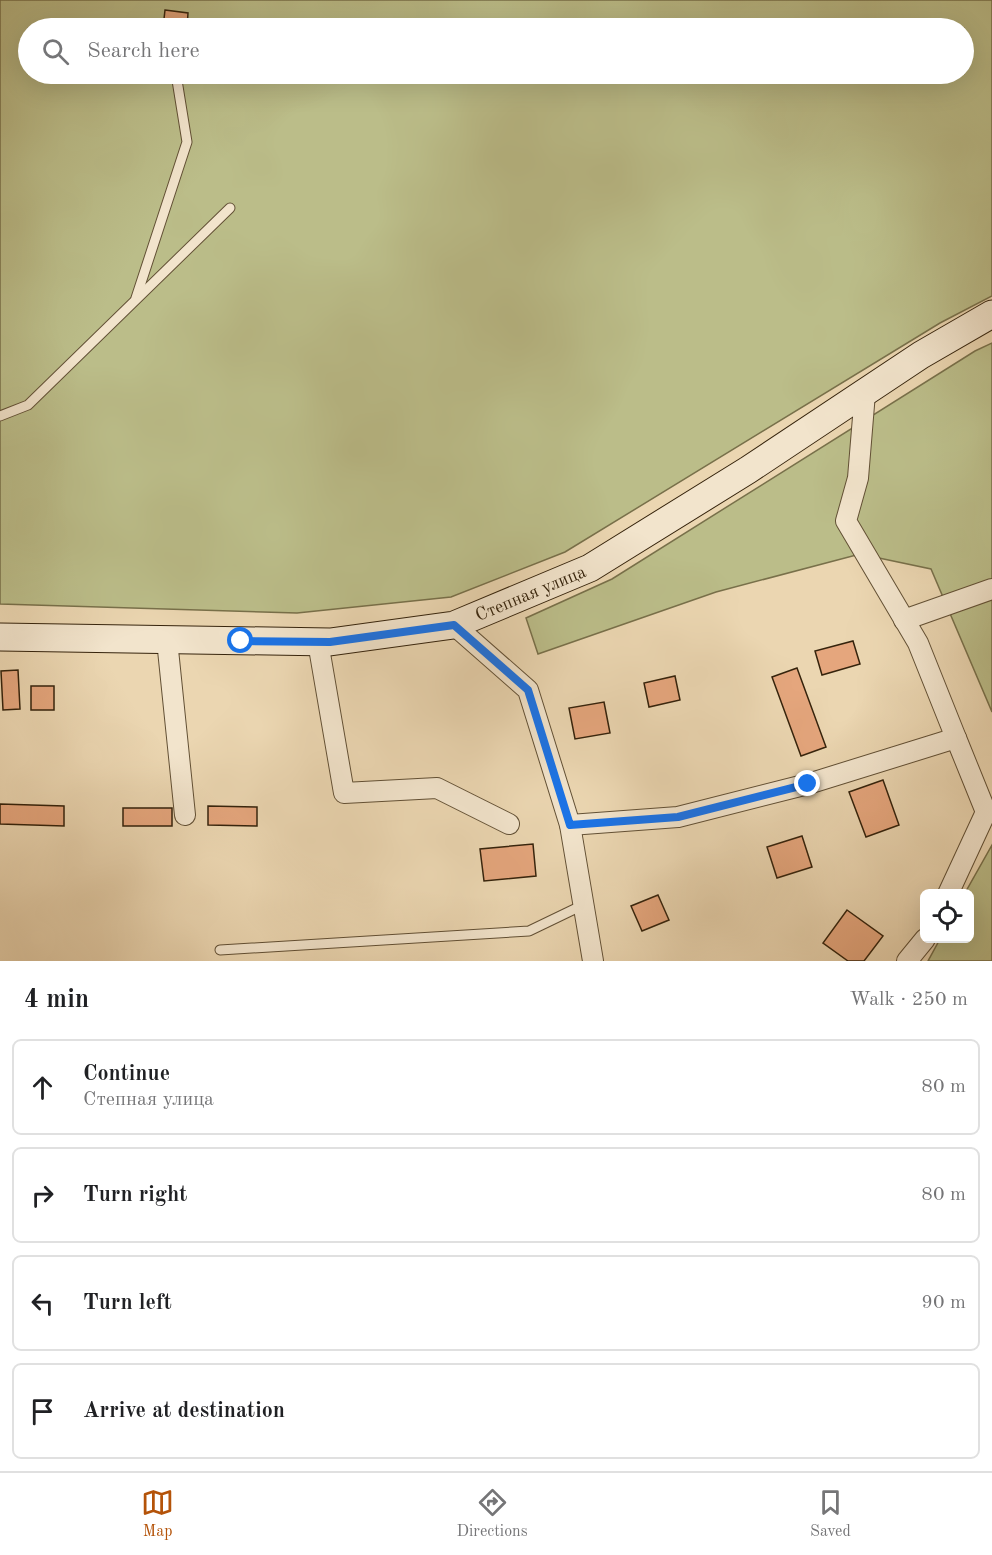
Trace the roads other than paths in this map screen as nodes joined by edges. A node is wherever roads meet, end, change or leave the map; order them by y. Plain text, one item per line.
1 (177, 84) edge
2 (230, 208) dead end
3 (135, 301) junction
4 (992, 314) edge
5 (865, 393) junction
6 (0, 416) edge
7 (992, 589) edge
8 (904, 620) junction
9 (454, 625) junction
10 (0, 637) edge
11 (167, 640) junction
12 (318, 642) junction
13 (956, 738) junction
14 (185, 815) dead end
15 (508, 824) dead end
16 (570, 825) junction
17 (950, 889) edge
18 (583, 905) junction
19 (922, 943) edge
20 (220, 950) dead end
21 (593, 961) edge
22 (907, 961) edge

1 - 3 lane
2 - 3 lane
3 - 6 lane
4 - 5 street, Степная улица
5 - 8 street
5 - 9 street, Степная улица
7 - 8 street
8 - 13 street
9 - 12 street, Степная улица
9 - 16 street
10 - 11 street, Степная улица
11 - 12 street, Степная улица
11 - 14 street
12 - 15 street
13 - 16 street
13 - 17 street
16 - 18 street
18 - 20 lane
18 - 21 street
19 - 22 street

